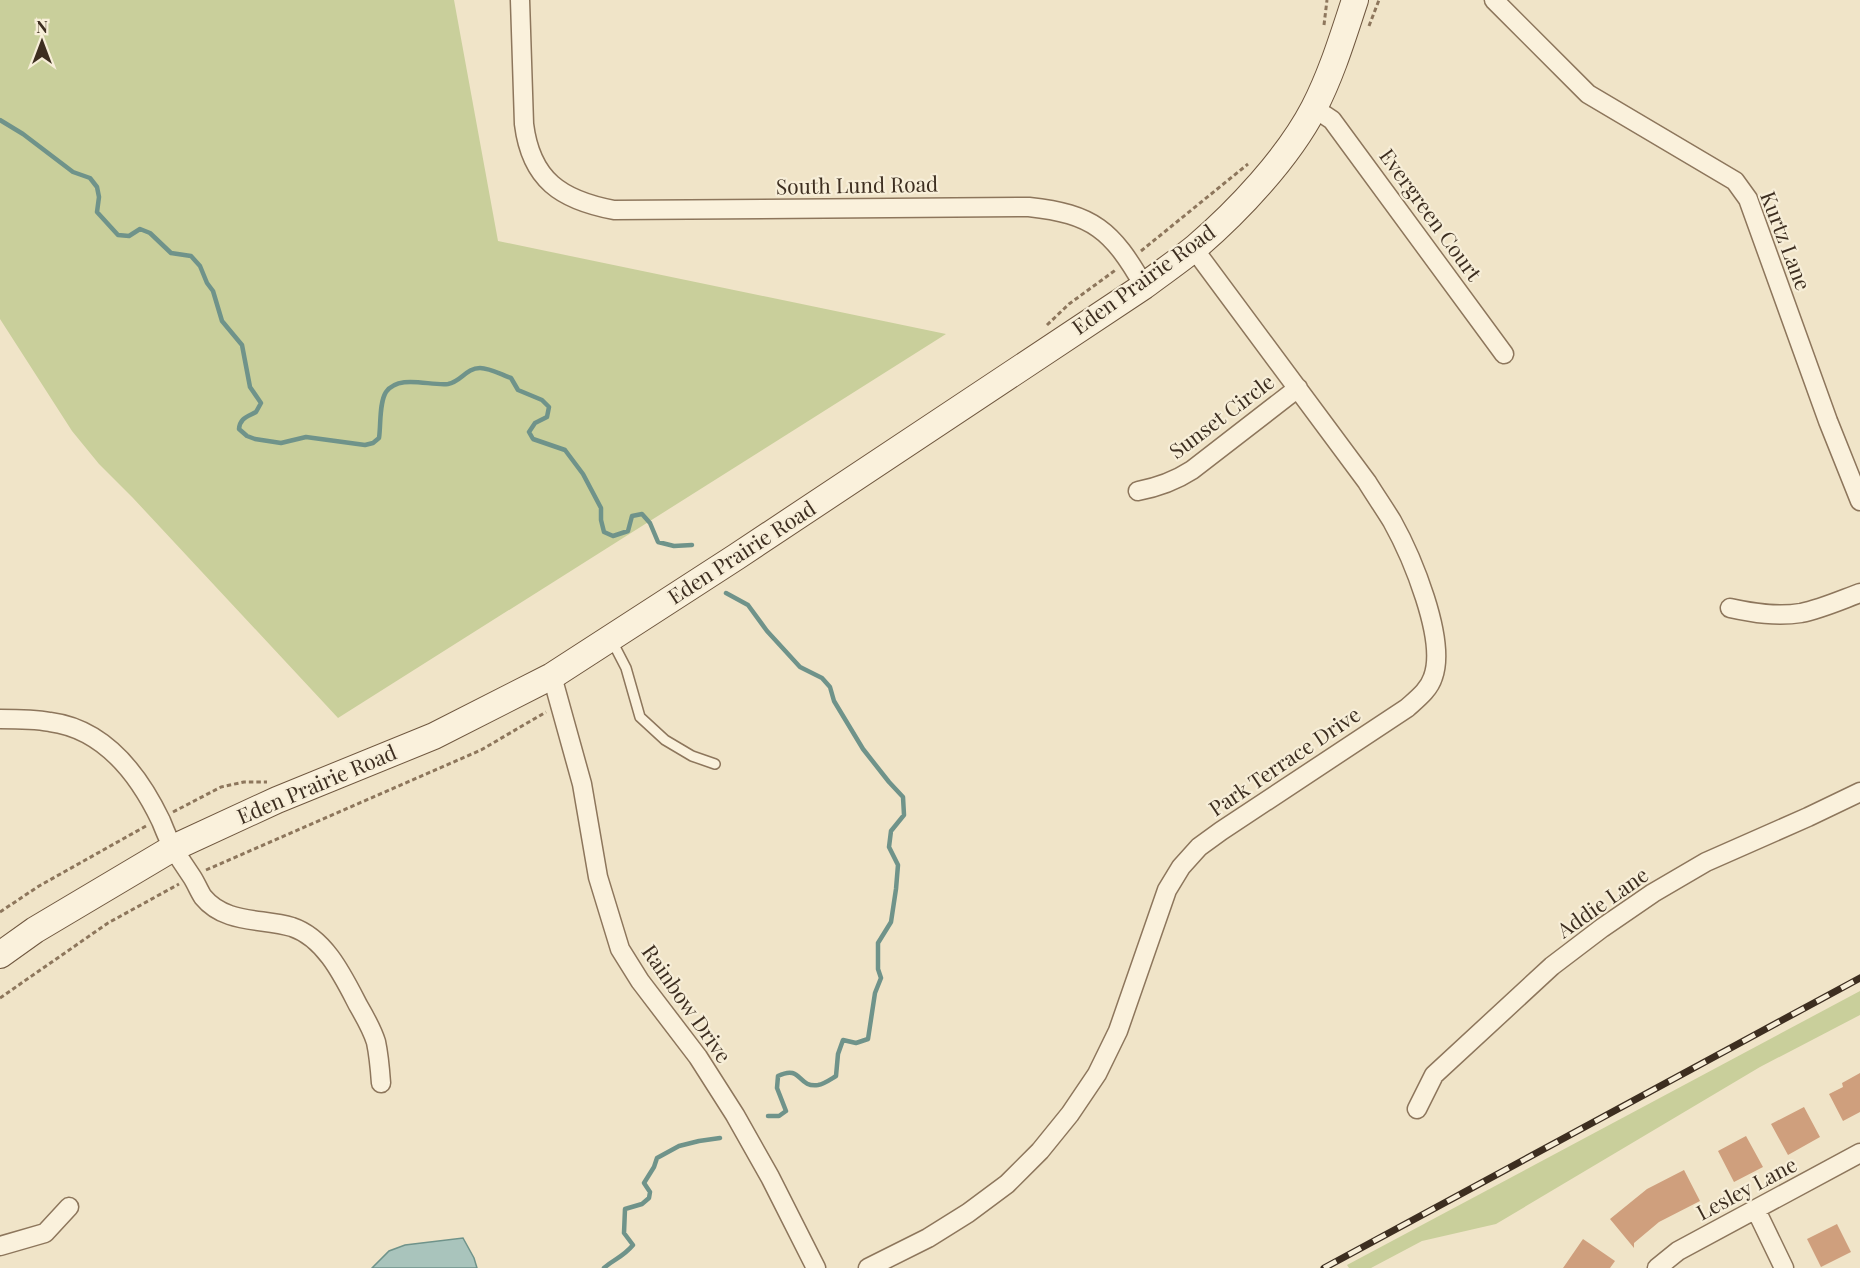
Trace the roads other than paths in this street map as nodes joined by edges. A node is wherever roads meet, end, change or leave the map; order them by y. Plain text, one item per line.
1 (520, 0) edge
2 (1355, 0) edge
3 (1494, 0) edge
4 (1314, 108) junction
5 (1194, 249) junction
6 (1143, 285) junction
7 (1504, 354) dead end
8 (1298, 388) junction
9 (1138, 491) dead end
10 (1860, 501) edge
11 (1860, 593) edge
12 (1730, 608) dead end
13 (611, 639) junction
14 (552, 676) junction
15 (0, 718) edge
16 (715, 764) dead end
17 (1860, 792) edge
18 (173, 848) junction
19 (0, 955) edge
20 (381, 1083) dead end
21 (1417, 1109) dead end
22 (1860, 1153) edge
23 (69, 1207) dead end
24 (1756, 1210) junction
25 (0, 1245) edge
26 (816, 1268) edge
27 (868, 1268) edge
28 (1657, 1268) edge
29 (1784, 1268) edge

1 - 6 street, South Lund Road
2 - 4 main road, Eden Prairie Road
3 - 10 street, Kurtz Lane
4 - 5 main road, Eden Prairie Road
4 - 7 street, Evergreen Court
5 - 6 main road, Eden Prairie Road
5 - 8 street, Park Terrace Drive
6 - 13 main road, Eden Prairie Road
8 - 9 street, Sunset Circle
8 - 27 street, Park Terrace Drive
11 - 12 street
13 - 14 main road, Eden Prairie Road
13 - 16 lane
14 - 18 main road, Eden Prairie Road
14 - 26 street, Rainbow Drive
15 - 18 street
17 - 21 street, Addie Lane
18 - 19 main road, Eden Prairie Road
18 - 20 street
22 - 24 street, Lesley Lane
23 - 25 street
24 - 28 street, Lesley Lane
24 - 29 street

